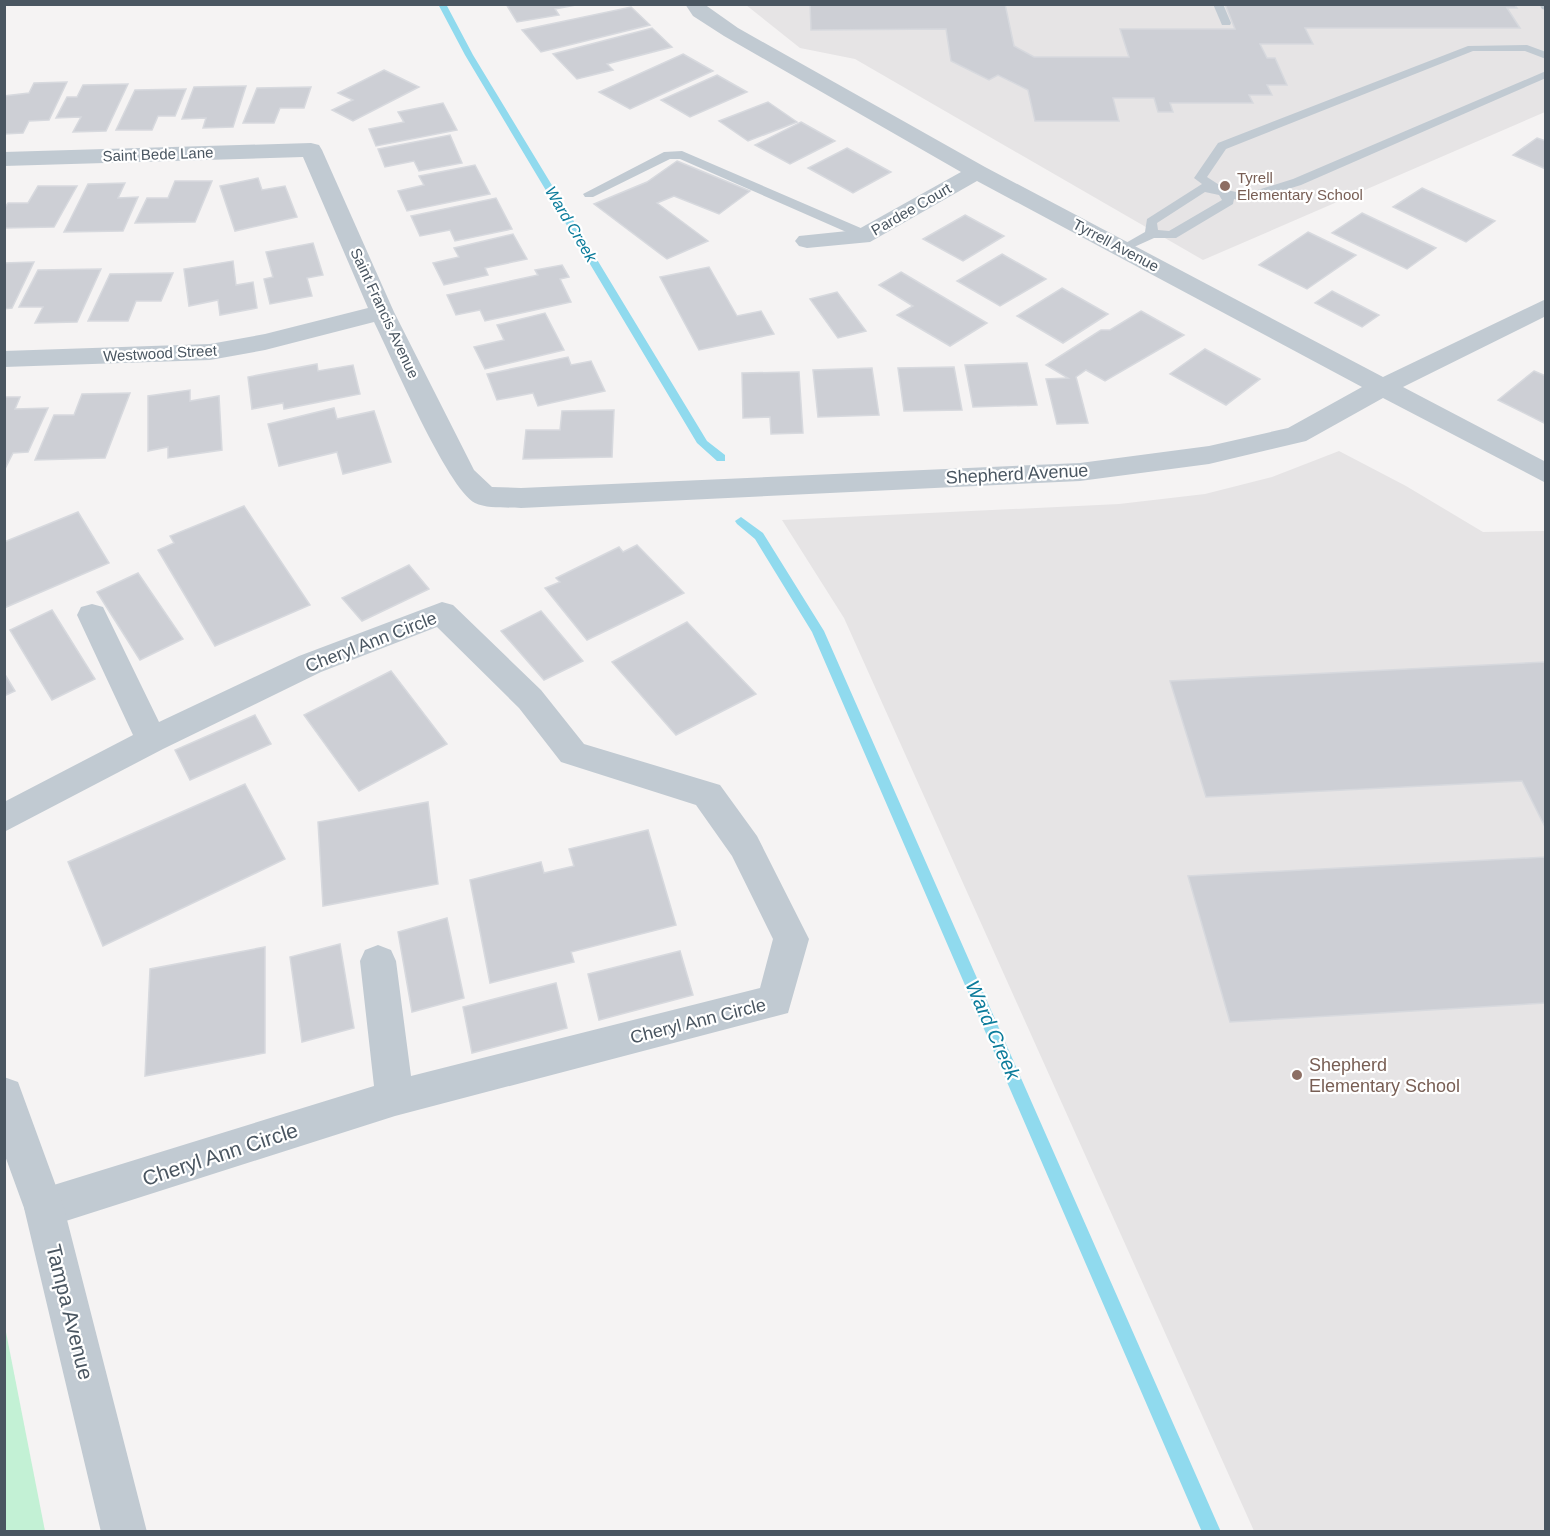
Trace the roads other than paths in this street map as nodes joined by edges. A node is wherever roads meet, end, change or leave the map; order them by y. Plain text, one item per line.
1 (694, 4) edge
2 (1218, 4) edge
3 (1226, 23) dead end
4 (1545, 56) edge
5 (1545, 74) edge
6 (311, 150) joint
7 (4, 159) edge
8 (977, 172) junction
9 (1221, 190) junction
10 (589, 194) dead end
11 (1152, 234) junction
12 (865, 235) junction
13 (807, 241) dead end
14 (1123, 248) junction
15 (1545, 306) edge
16 (382, 312) junction
17 (4, 359) edge
18 (1383, 387) junction
19 (1545, 474) edge
20 (463, 475) joint
21 (92, 615) dead end
22 (152, 740) junction
23 (4, 818) edge
24 (378, 961) dead end
25 (4, 1095) edge
26 (395, 1098) junction
27 (44, 1208) junction
28 (124, 1532) edge

1 - 8 street, Tyrrell Avenue
2 - 3 lane
4 - 9 lane
5 - 9 lane
6 - 7 street, Saint Bede Lane
6 - 16 street, Saint Francis Avenue
8 - 12 street, Pardee Court
8 - 14 street, Tyrrell Avenue
9 - 11 lane
9 - 11 lane
10 - 12 lane
11 - 14 lane
12 - 13 street, Pardee Court
14 - 18 street, Tyrrell Avenue
15 - 18 street, Shepherd Avenue
16 - 17 street, Westwood Street
16 - 20 street, Saint Francis Avenue
18 - 19 street, Tyrrell Avenue
18 - 20 street, Shepherd Avenue
21 - 22 street
22 - 23 street, Cheryl Ann Circle
22 - 26 street, Cheryl Ann Circle
24 - 26 street
25 - 27 street, Tampa Avenue
26 - 27 street, Cheryl Ann Circle
27 - 28 street, Tampa Avenue

